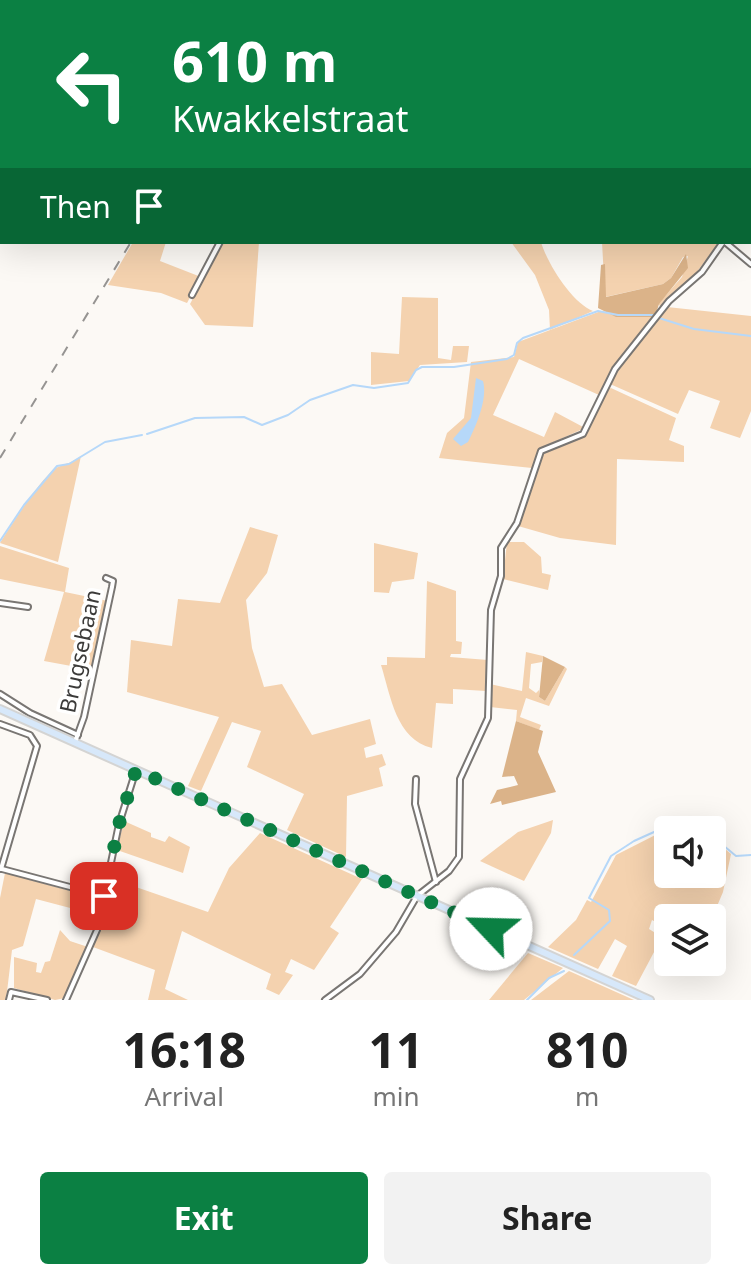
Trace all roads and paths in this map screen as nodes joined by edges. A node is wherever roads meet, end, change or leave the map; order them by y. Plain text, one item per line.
1 (219, 244) edge
2 (723, 244) edge
3 (726, 244) edge
4 (751, 264) edge
5 (192, 295) dead end
6 (106, 578) dead end
7 (0, 603) edge
8 (28, 607) dead end
9 (0, 694) edge
10 (0, 709) edge
11 (0, 724) edge
12 (76, 739) junction
13 (136, 770) junction
14 (416, 779) dead end
15 (1, 868) edge
16 (436, 882) junction
17 (104, 896) junction
18 (417, 896) junction
19 (9, 1000) edge
20 (47, 1000) edge
21 (66, 1000) edge
22 (325, 1000) edge
23 (650, 1000) edge

1 - 5 street
2 - 16 street
3 - 4 street
6 - 12 street, Brugsebaan
7 - 8 street
9 - 12 street, Brugsebaan
10 - 12 main road, Brugsebaan
11 - 15 street
12 - 13 main road, Brugsebaan
13 - 17 street
13 - 18 main road, Brugsebaan
14 - 16 street
15 - 17 street
16 - 18 street
17 - 21 street
18 - 22 street
18 - 23 main road, Brugsebaan
19 - 20 street

